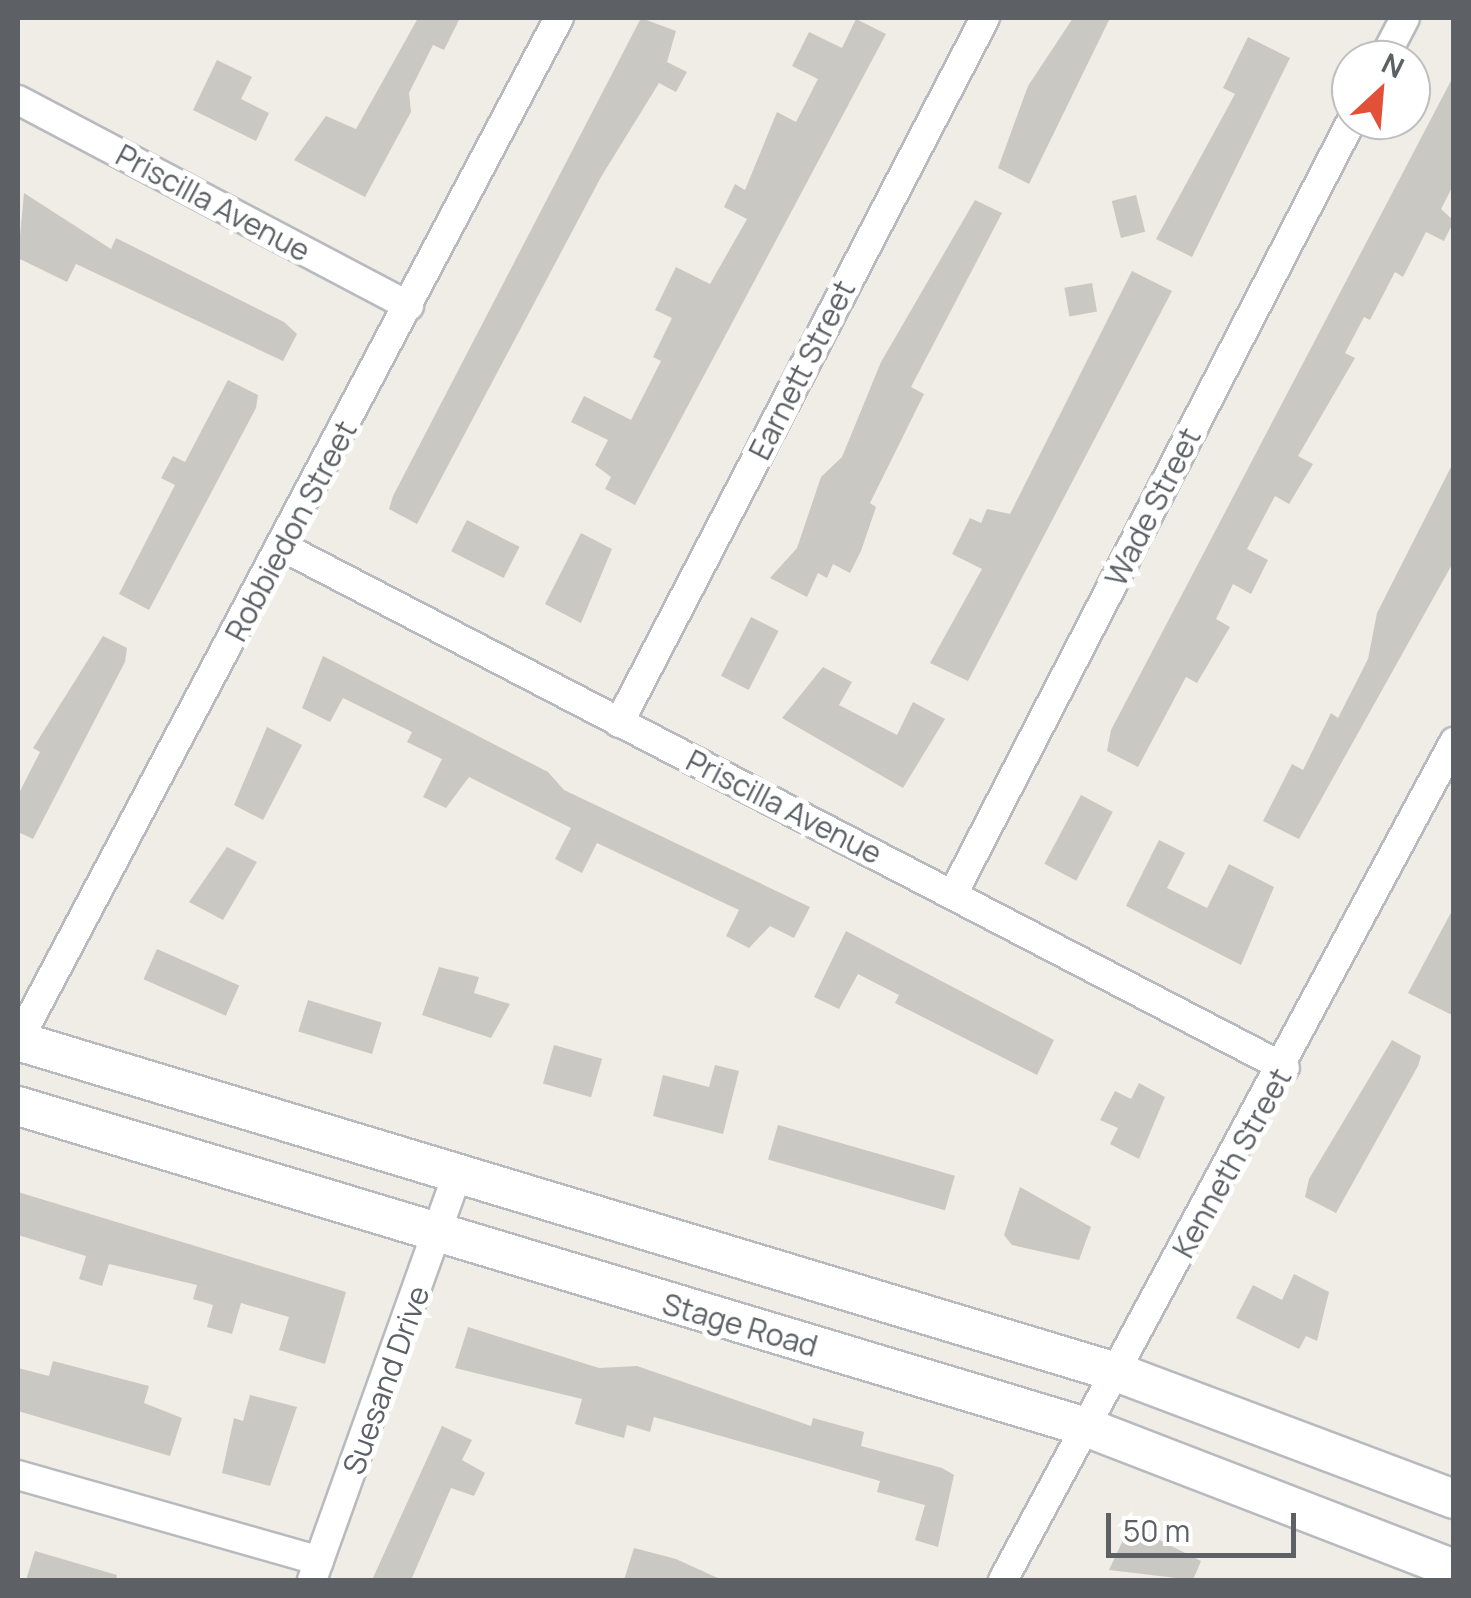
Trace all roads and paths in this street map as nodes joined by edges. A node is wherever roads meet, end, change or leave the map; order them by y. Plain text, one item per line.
1 (559, 18) edge
2 (985, 18) edge
3 (18, 100) edge
4 (1342, 140) edge
5 (409, 306) junction
6 (283, 547) junction
7 (619, 723) junction
8 (1454, 742) edge
9 (953, 894) junction
10 (18, 1041) edge
11 (1285, 1068) junction
12 (18, 1106) edge
13 (456, 1178) junction
14 (439, 1236) junction
15 (1116, 1372) junction
16 (1086, 1427) junction
17 (18, 1475) edge
18 (1454, 1499) edge
19 (1454, 1569) edge
20 (316, 1571) edge
21 (1003, 1580) edge

1 - 5 street, Robbiedon Street
2 - 7 street, Earnett Street
3 - 5 street, Priscilla Avenue
4 - 9 street, Wade Street
5 - 6 street, Robbiedon Street
6 - 7 street, Priscilla Avenue
6 - 10 street, Robbiedon Street
7 - 9 street, Priscilla Avenue
8 - 11 street, Kenneth Street
9 - 11 street, Priscilla Avenue
10 - 13 main road, Stage Road
11 - 15 street, Kenneth Street
12 - 14 main road, Stage Road
13 - 14 street, Suesand Drive
13 - 15 main road, Stage Road
14 - 16 main road, Stage Road
14 - 20 street, Suesand Drive
15 - 16 street, Kenneth Street
15 - 18 main road, Stage Road
16 - 19 main road, Stage Road
16 - 21 street, Kenneth Street
17 - 20 street

